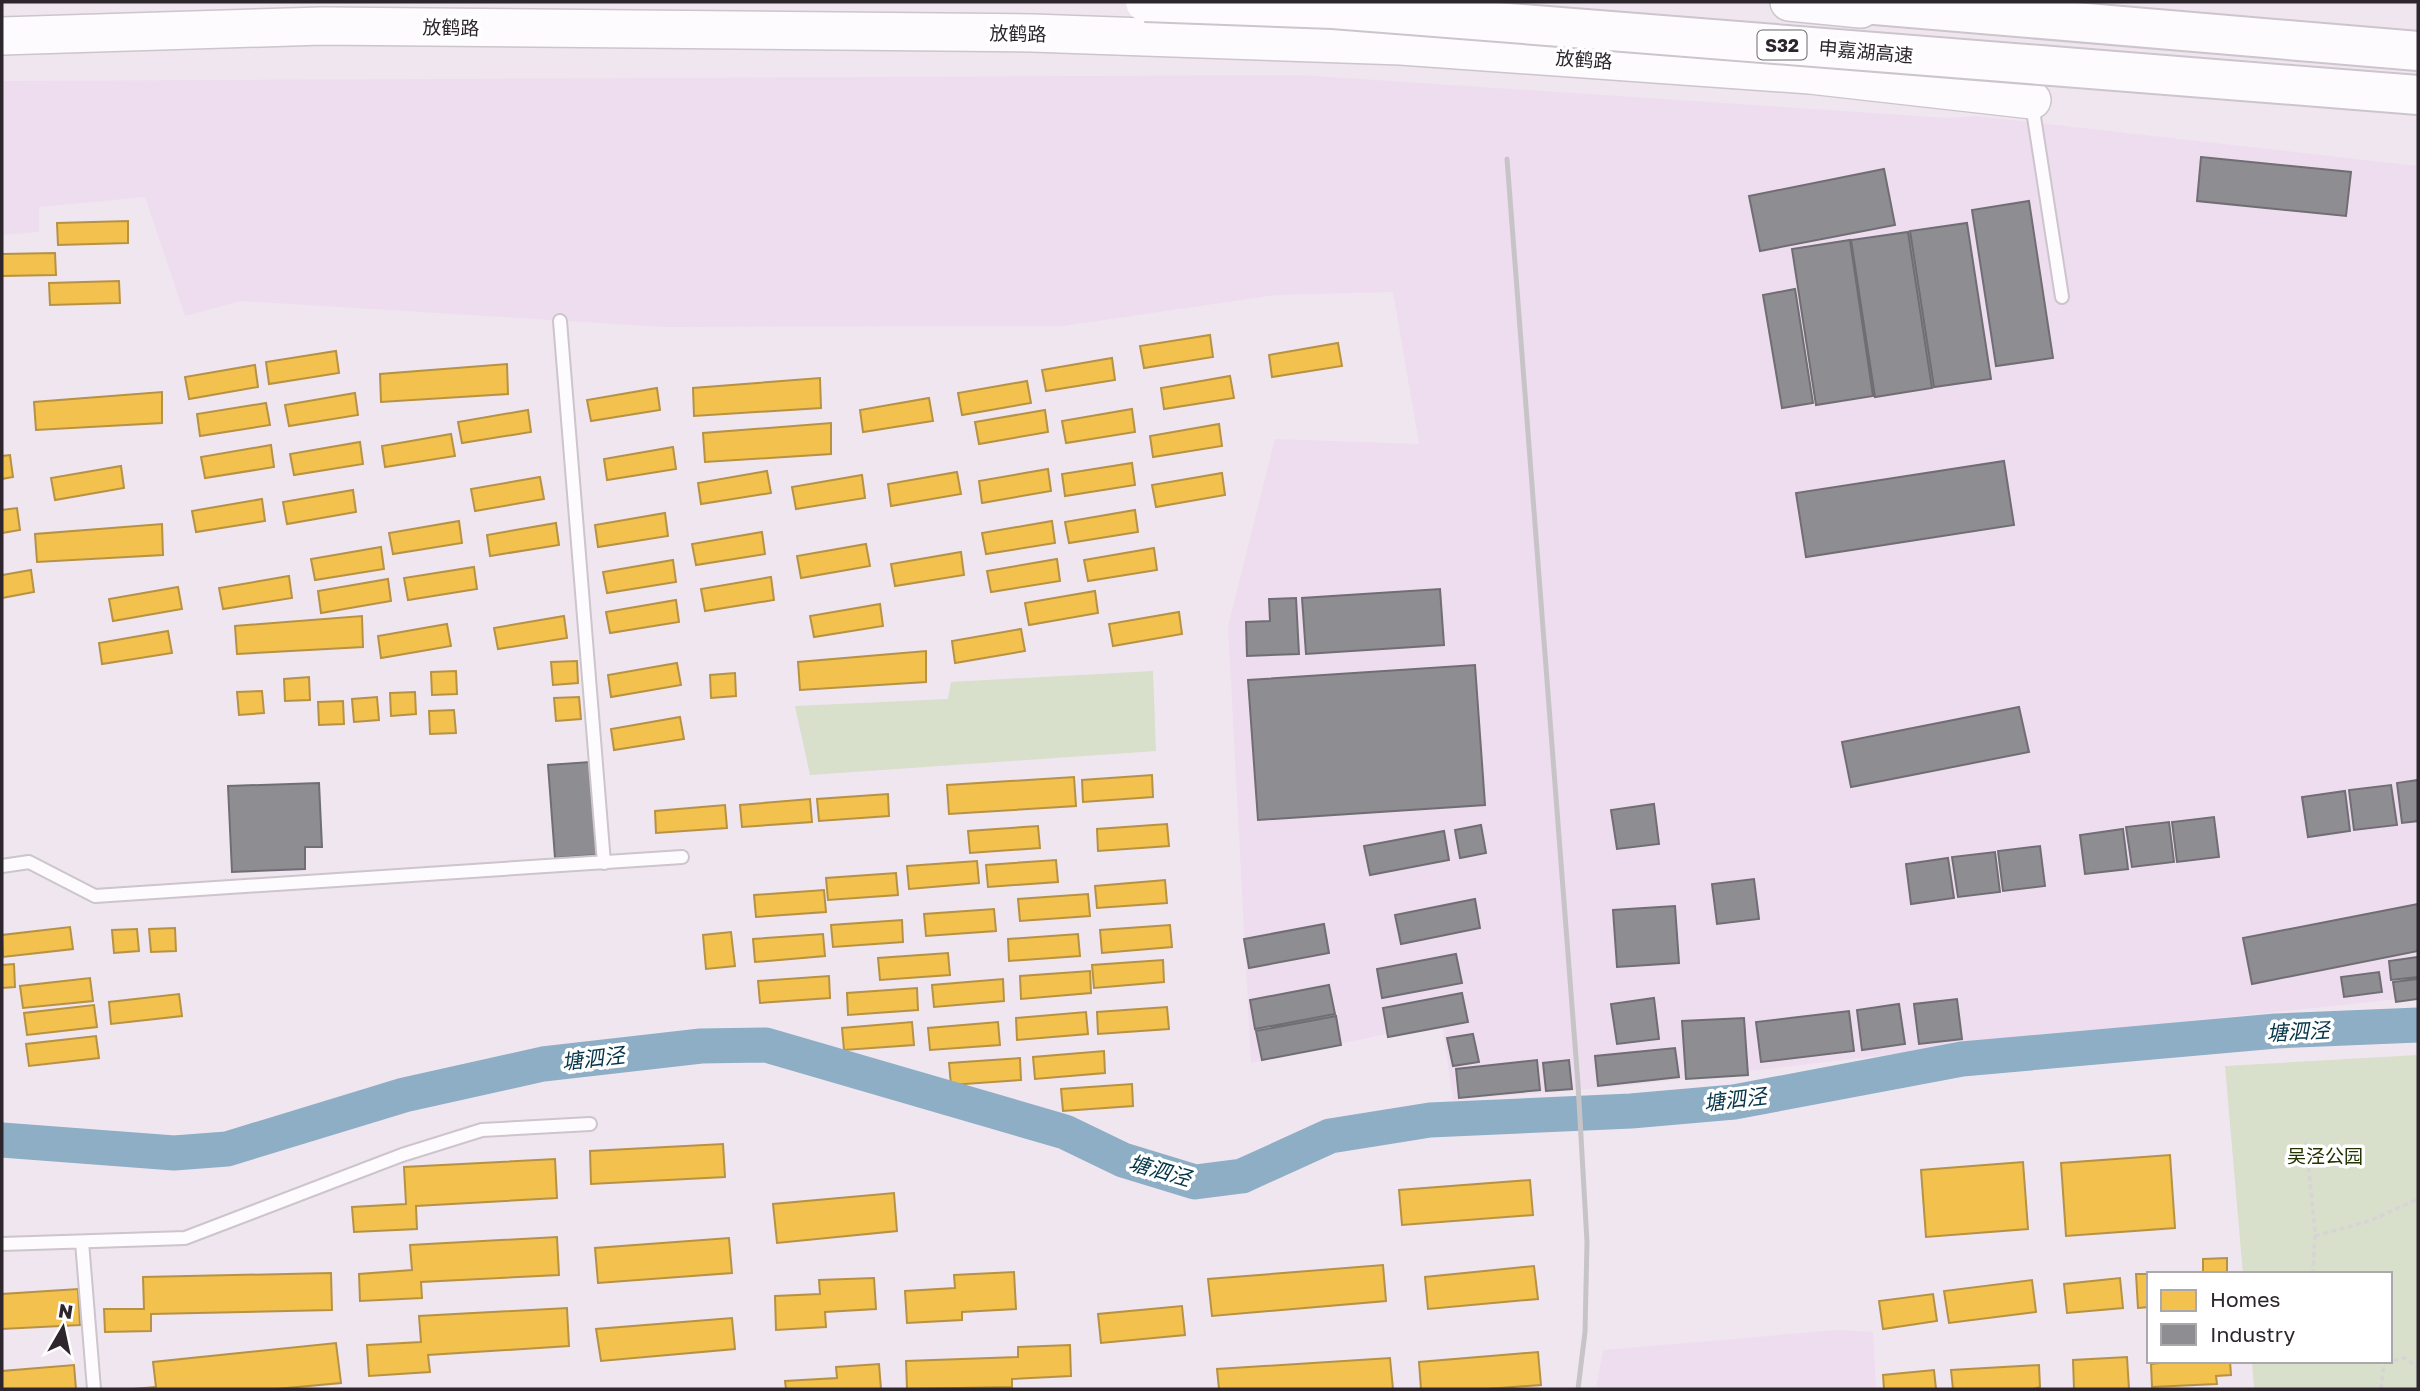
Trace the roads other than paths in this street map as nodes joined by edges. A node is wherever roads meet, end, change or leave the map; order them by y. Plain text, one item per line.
1 (1145, 2) edge
2 (1448, 2) edge
3 (1789, 2) edge
4 (1831, 2) edge
5 (1888, 2) edge
6 (2032, 2) edge
7 (2, 18) edge
8 (2032, 26) dead end
9 (1942, 31) junction
10 (2, 36) edge
11 (2032, 51) dead end
12 (2418, 51) edge
13 (2032, 88) junction
14 (2418, 95) edge
15 (2062, 297) dead end
16 (560, 321) dead end
17 (682, 857) dead end
18 (604, 863) junction
19 (2, 866) edge
20 (590, 1124) dead end
21 (82, 1242) junction
22 (2, 1244) edge
23 (94, 1389) edge

1 - 14 highway, 申嘉湖高速 / S32, bridge
2 - 9 main road
3 - 9 main road
4 - 12 highway, bridge
5 - 9 main road, bridge
6 - 8 lane
7 - 9 main road, bridge
10 - 13 main road, 放鹤路
11 - 13 lane
13 - 15 lane
16 - 18 lane
17 - 18 lane
18 - 19 lane
20 - 21 lane
21 - 22 lane
21 - 23 lane

